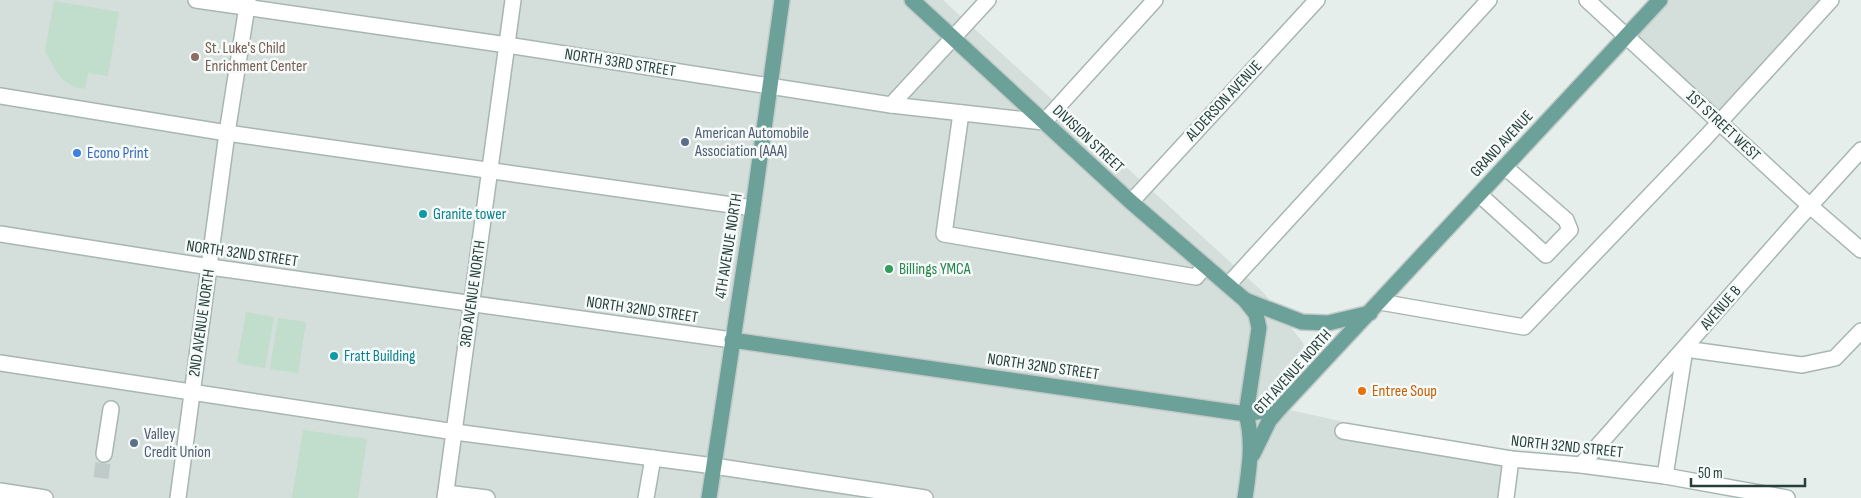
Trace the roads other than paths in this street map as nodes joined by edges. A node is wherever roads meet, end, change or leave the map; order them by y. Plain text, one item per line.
1 (196, 0) edge
2 (513, 0) edge
3 (782, 0) edge
4 (912, 0) edge
5 (988, 0) edge
6 (1155, 0) edge
7 (1317, 0) edge
8 (1489, 0) edge
9 (1586, 0) edge
10 (1660, 0) edge
11 (1830, 0) edge
12 (248, 4) edge
13 (1626, 37) junction
14 (953, 38) junction
15 (507, 45) junction
16 (769, 88) junction
17 (0, 96) edge
18 (891, 105) junction
19 (961, 113) junction
20 (1044, 122) junction
21 (1719, 124) junction
22 (227, 133) junction
23 (1861, 150) edge
24 (1505, 167) junction
25 (490, 169) junction
26 (1480, 195) junction
27 (1131, 202) junction
28 (1810, 206) junction
29 (753, 208) junction
30 (0, 234) edge
31 (1861, 250) edge
32 (1206, 266) junction
33 (210, 267) junction
34 (1228, 285) junction
35 (1245, 300) junction
36 (472, 305) junction
37 (1375, 307) junction
38 (1861, 331) edge
39 (732, 340) junction
40 (1685, 349) junction
41 (0, 363) edge
42 (193, 392) junction
43 (1280, 408) junction
44 (111, 409) dead end
45 (1246, 414) junction
46 (1343, 431) dead end
47 (455, 432) junction
48 (104, 454) tunnel mouth
49 (653, 458) junction
50 (1511, 459) junction
51 (1250, 460) junction
52 (1581, 465) junction
53 (714, 466) junction
54 (1665, 476) junction
55 (0, 491) edge
56 (446, 495) edge
57 (1779, 497) edge
58 (45, 498) edge
59 (178, 498) edge
60 (487, 498) edge
61 (646, 498) edge
62 (709, 498) edge
63 (925, 498) edge
64 (1245, 498) edge
65 (1506, 498) edge

1 - 12 street, NORTH 33RD STREET
2 - 15 street, 3RD AVENUE NORTH
3 - 16 main road, 4TH AVENUE NORTH
4 - 14 main road, DIVISION STREET
5 - 14 street
6 - 20 street
7 - 27 street, ALDERSON AVENUE
8 - 34 street
9 - 13 street, 1ST STREET WEST
10 - 13 main road, GRAND AVENUE
11 - 21 street
12 - 15 street, NORTH 33RD STREET
12 - 22 street, 2ND AVENUE NORTH
13 - 21 street, 1ST STREET WEST
13 - 24 main road, GRAND AVENUE
14 - 18 street
14 - 20 main road, DIVISION STREET
15 - 16 street, NORTH 33RD STREET
15 - 25 street, 3RD AVENUE NORTH
16 - 18 street, NORTH 33RD STREET
16 - 29 main road, 4TH AVENUE NORTH
17 - 22 street
18 - 19 street, NORTH 33RD STREET
19 - 20 street, NORTH 33RD STREET
19 - 32 street
20 - 27 main road, DIVISION STREET
21 - 28 street, 1ST STREET WEST
21 - 37 street
22 - 25 street
22 - 33 street, 2ND AVENUE NORTH
23 - 28 street, AVENUE B
24 - 26 main road, GRAND AVENUE
24 - 26 street
25 - 29 street
25 - 36 street, 3RD AVENUE NORTH
26 - 37 main road, GRAND AVENUE
27 - 32 main road, DIVISION STREET
28 - 31 street, 1ST STREET WEST
28 - 40 street, AVENUE B
29 - 39 main road, 4TH AVENUE NORTH
30 - 33 street, NORTH 32ND STREET
32 - 34 main road, DIVISION STREET
33 - 36 street, NORTH 32ND STREET
33 - 42 street, 2ND AVENUE NORTH
34 - 35 main road, DIVISION STREET
35 - 37 main road
35 - 45 main road, 6TH AVENUE NORTH
36 - 39 street, NORTH 32ND STREET
36 - 47 street, 3RD AVENUE NORTH
37 - 43 main road, 6TH AVENUE NORTH
38 - 40 street
39 - 45 main road, NORTH 32ND STREET
39 - 53 main road, 4TH AVENUE NORTH
40 - 52 street, AVENUE B
40 - 54 street
41 - 42 street
42 - 47 street
42 - 59 street, 2ND AVENUE NORTH
43 - 45 main road, NORTH 32ND STREET
43 - 51 main road, 6TH AVENUE NORTH
44 - 48 street
45 - 51 main road, 6TH AVENUE NORTH
46 - 50 street, NORTH 32ND STREET
47 - 49 street
47 - 56 street, 3RD AVENUE NORTH
49 - 53 street
49 - 61 street
50 - 52 street, NORTH 32ND STREET
50 - 65 street
51 - 64 main road, 6TH AVENUE NORTH
52 - 54 street, NORTH 32ND STREET
53 - 62 main road, 4TH AVENUE NORTH
53 - 63 street
54 - 57 street, NORTH 32ND STREET
55 - 58 street
56 - 60 street

